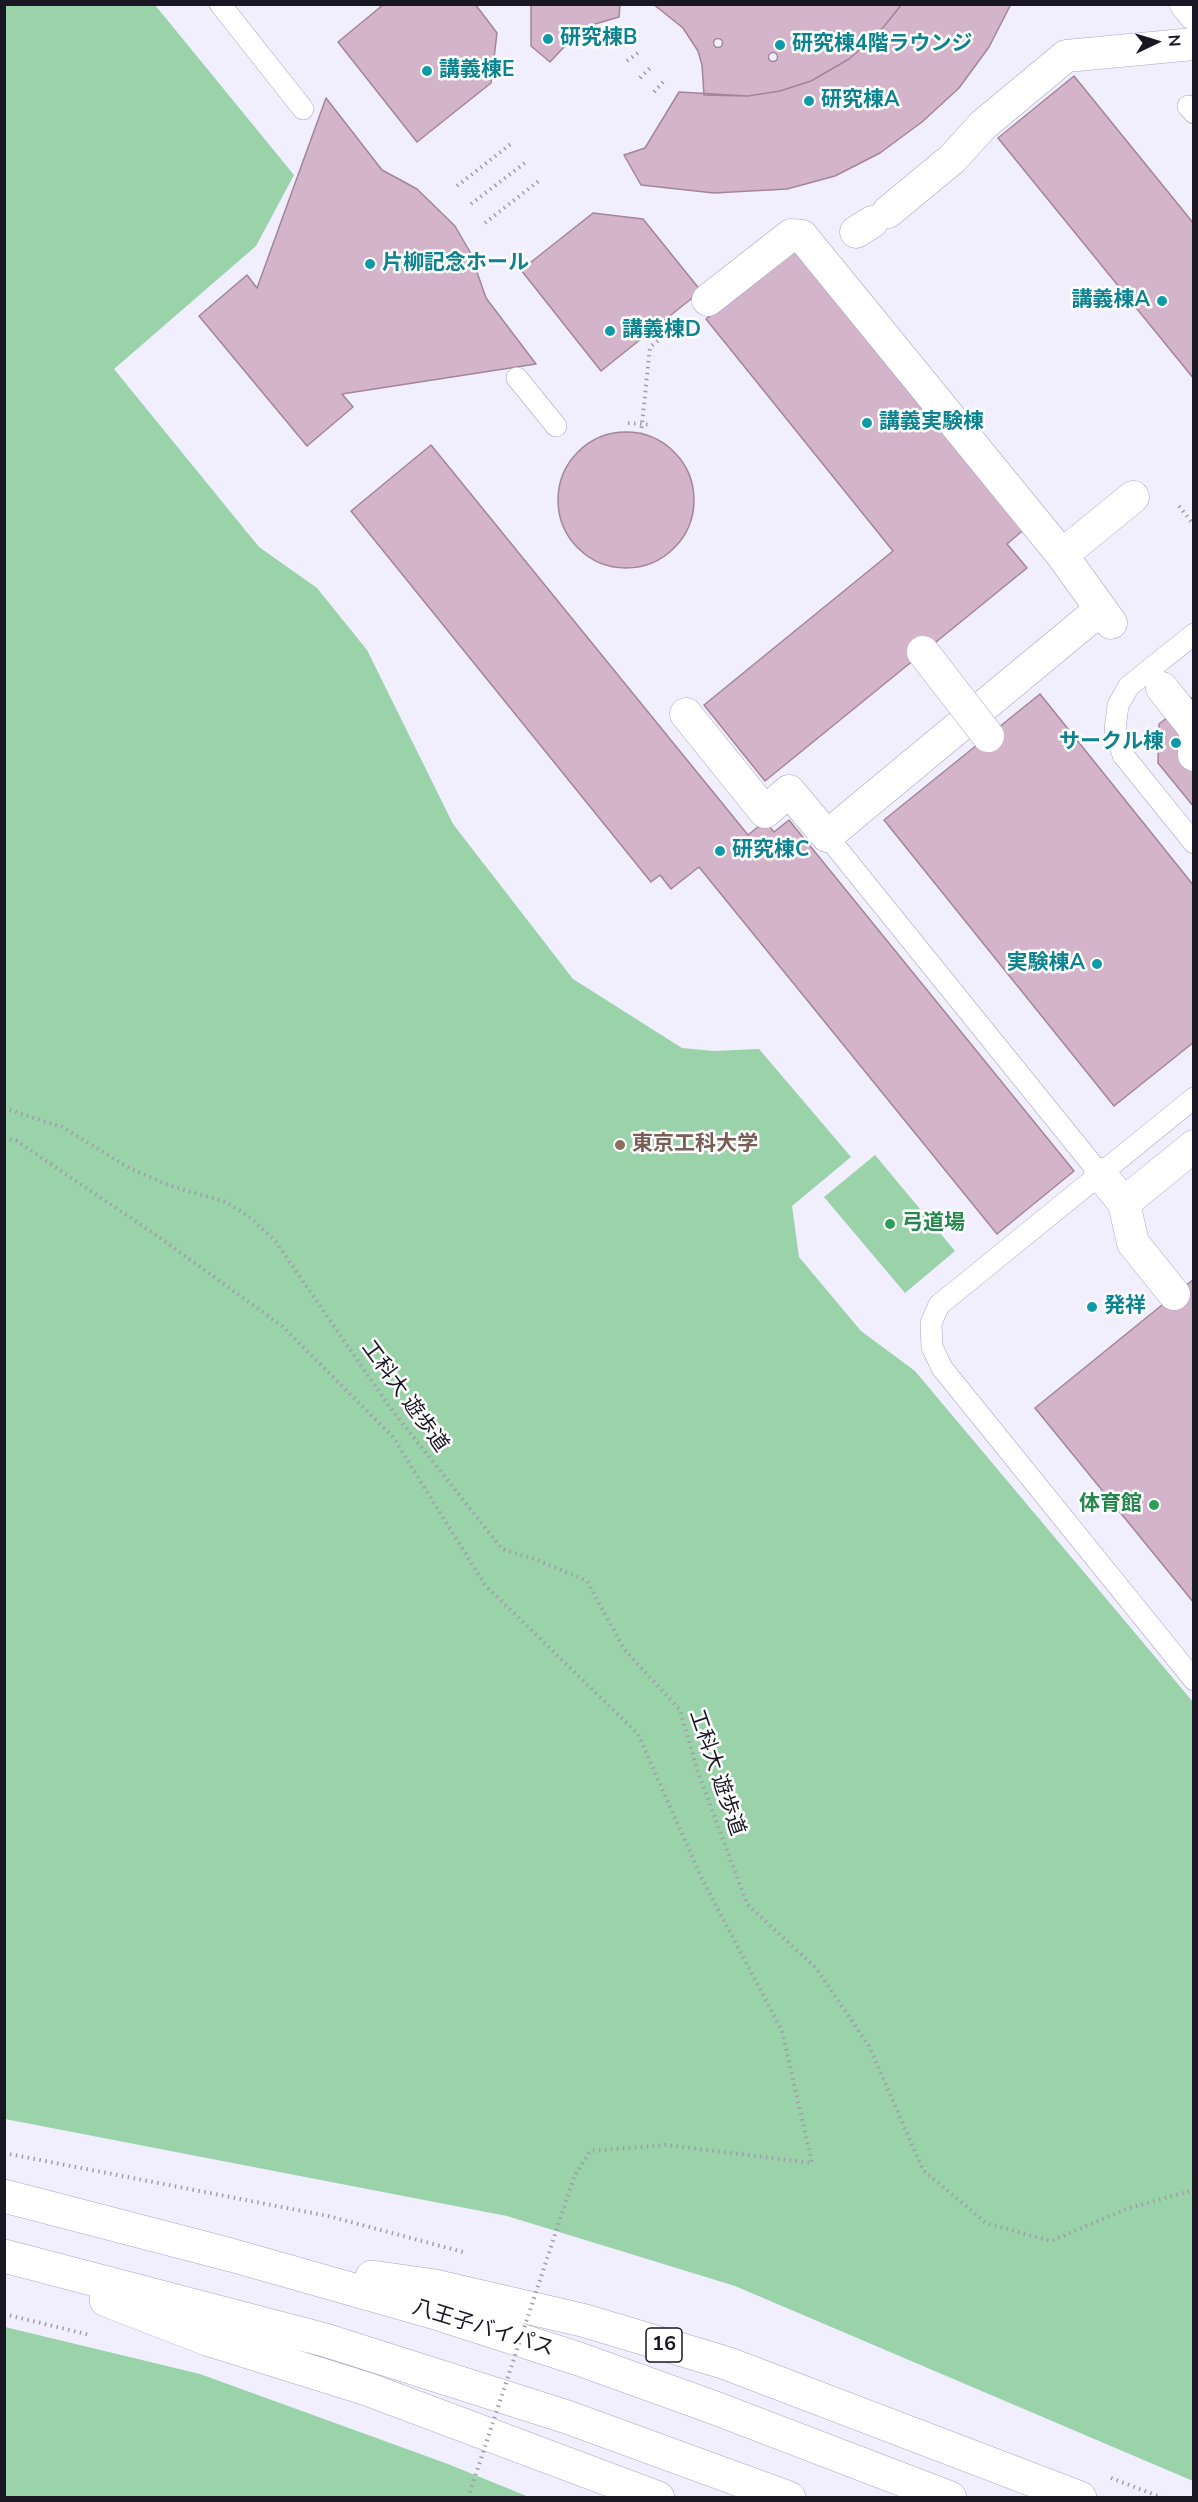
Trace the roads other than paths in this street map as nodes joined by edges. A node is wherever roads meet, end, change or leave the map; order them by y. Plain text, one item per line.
1 (220, 4) edge
2 (1186, 4) edge
3 (1194, 14) edge
4 (1194, 44) edge
5 (303, 109) dead end
6 (855, 233) junction
7 (708, 300) dead end
8 (517, 378) dead end
9 (556, 426) dead end
10 (1133, 497) dead end
11 (1062, 555) junction
12 (1194, 634) edge
13 (923, 652) dead end
14 (1162, 688) dead end
15 (686, 714) dead end
16 (1194, 728) edge
17 (988, 736) dead end
18 (1194, 742) edge
19 (1194, 755) edge
20 (827, 836) junction
21 (1194, 843) edge
22 (1194, 1098) edge
23 (1194, 1146) edge
24 (1100, 1174) junction
25 (1124, 1203) junction
26 (1174, 1294) dead end
27 (1194, 1680) edge
28 (4, 2196) edge
29 (231, 2255) junction
30 (4, 2256) edge
31 (4, 2261) edge
32 (658, 2498) edge
33 (789, 2498) edge
34 (950, 2498) edge
35 (1080, 2498) edge

1 - 5 lane
2 - 3 street
4 - 6 street
6 - 7 street
6 - 11 street
8 - 9 lane
10 - 11 street
11 - 20 street
12 - 21 lane
13 - 17 street, bridge
14 - 16 street
15 - 20 street
18 - 19 street
20 - 24 lane
22 - 24 lane
23 - 25 street
24 - 25 street
24 - 27 lane
25 - 26 street
28 - 29 highway, 八王子バイパス / 16
29 - 34 highway, 八王子バイパス / 16
29 - 35 highway, 16
30 - 33 highway
31 - 32 highway

